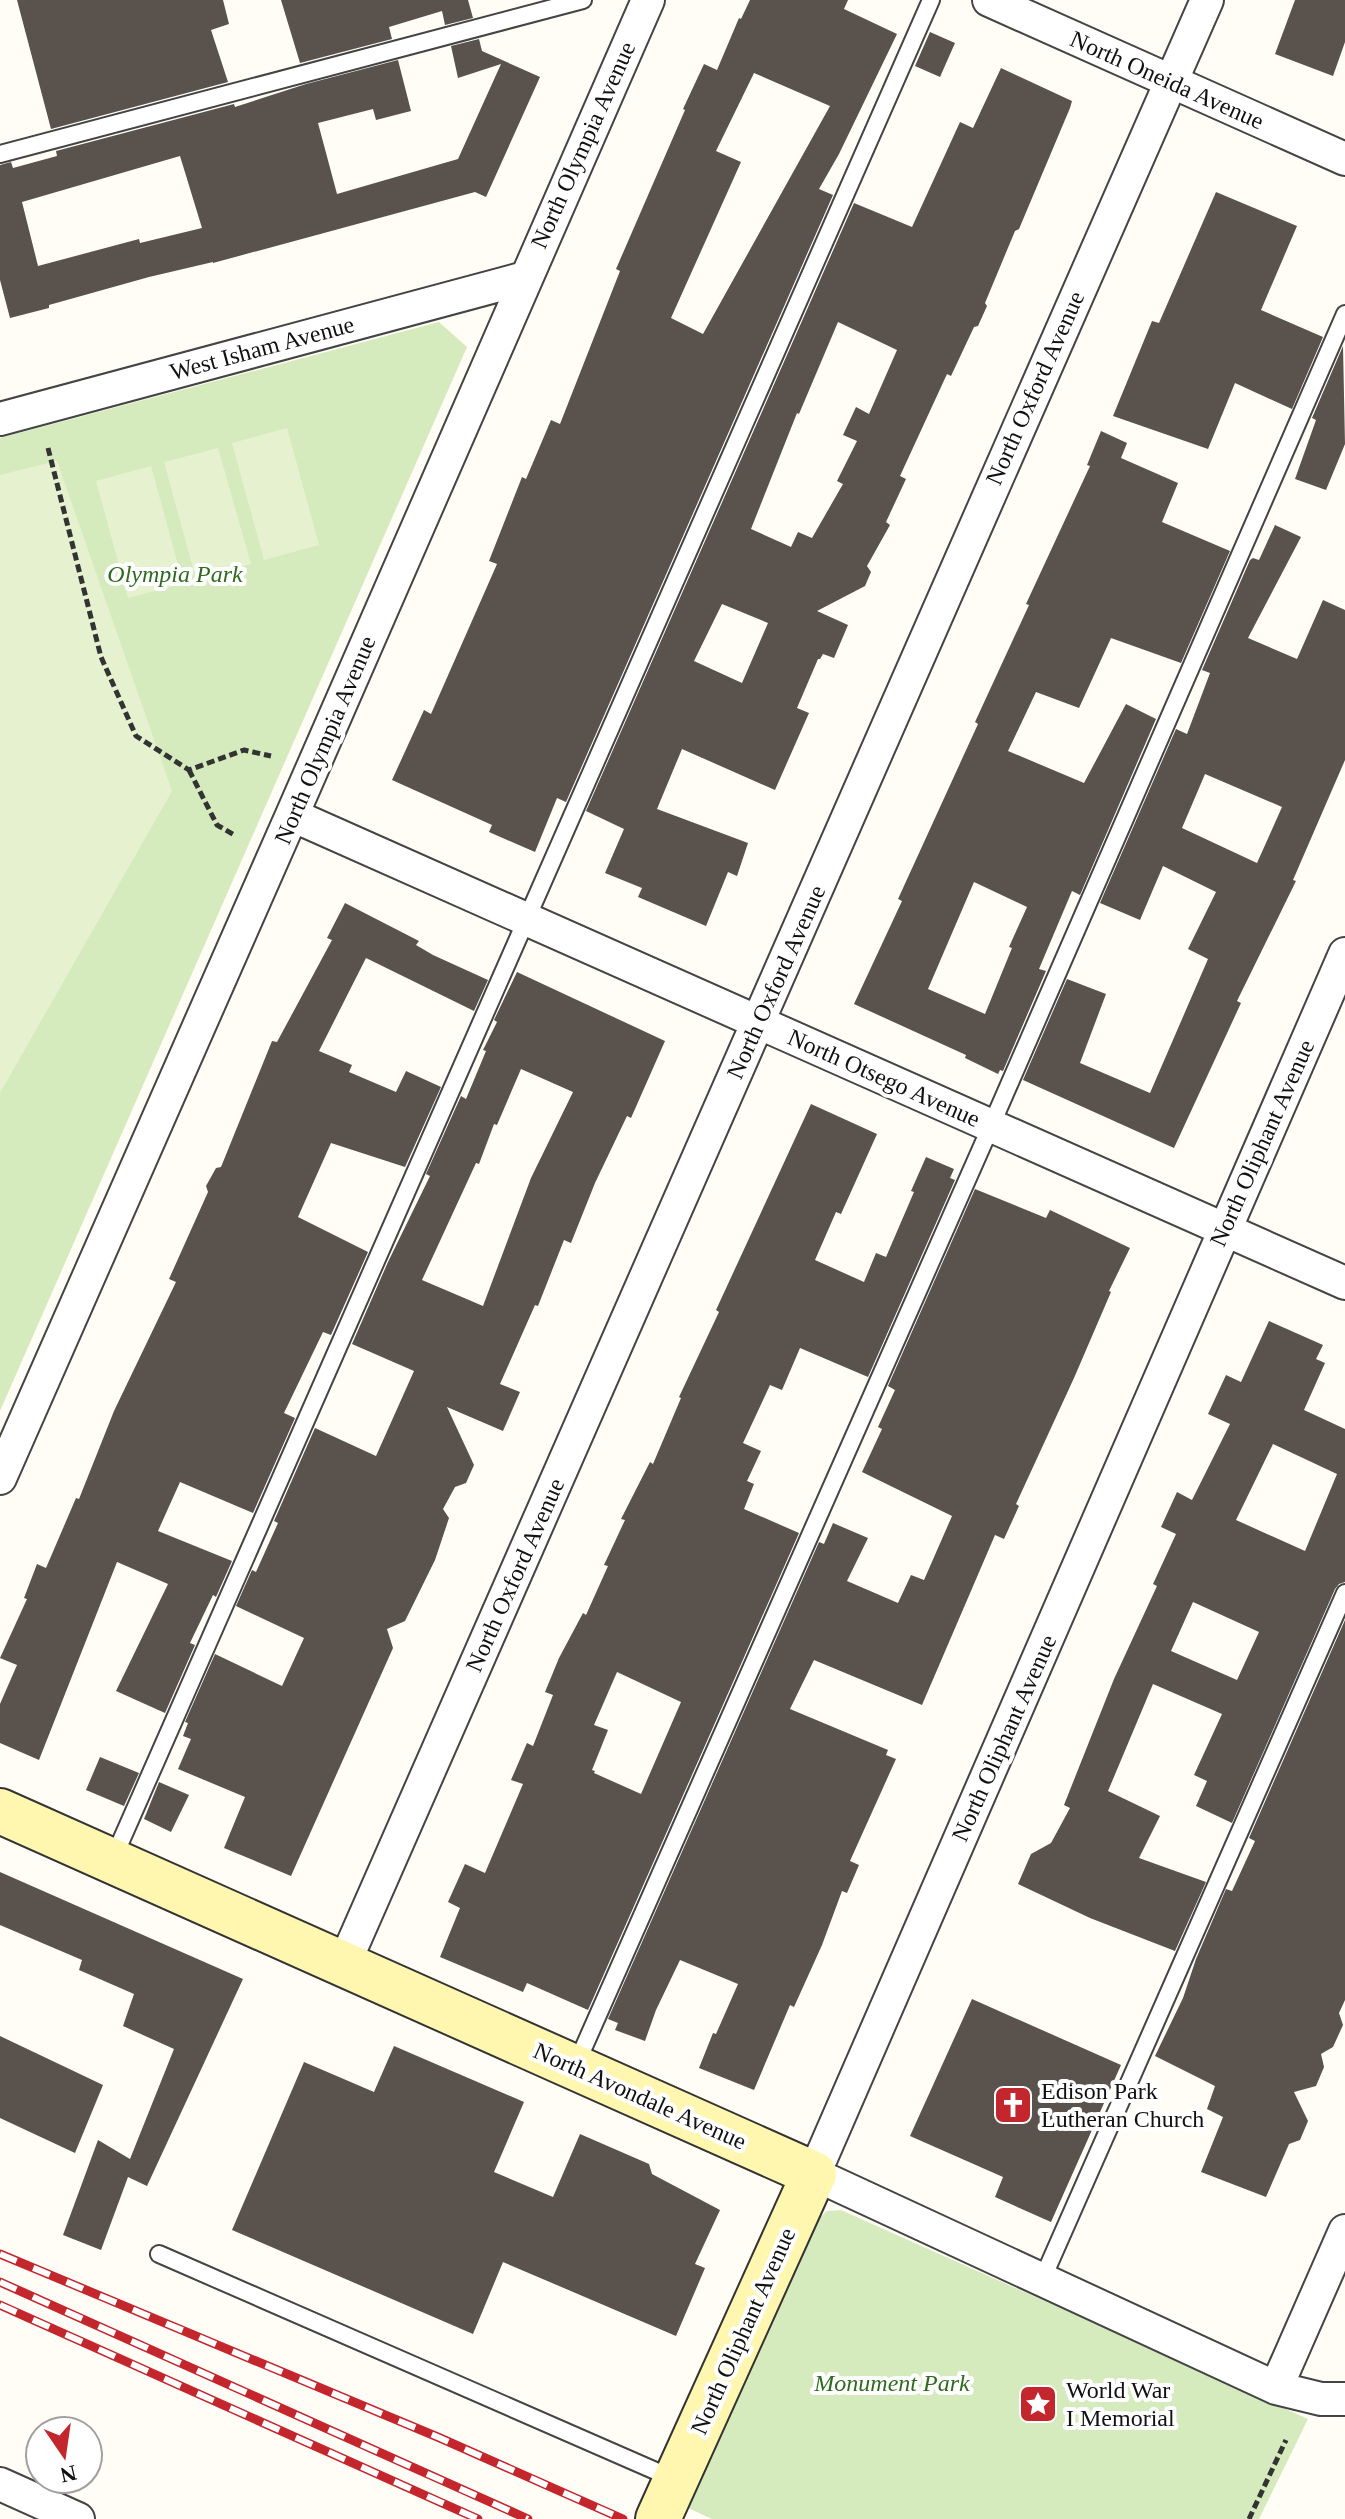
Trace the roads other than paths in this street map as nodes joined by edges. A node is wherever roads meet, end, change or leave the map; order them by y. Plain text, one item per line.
1 (583, 0) edge
2 (648, 0) edge
3 (931, 0) edge
4 (989, 0) edge
5 (1207, 0) edge
6 (1170, 81) junction
7 (0, 154) edge
8 (1345, 159) edge
9 (525, 278) junction
10 (1345, 314) edge
11 (0, 419) edge
12 (292, 815) junction
13 (527, 919) junction
14 (1345, 954) edge
15 (758, 1022) junction
16 (991, 1126) junction
17 (1225, 1230) junction
18 (1345, 1283) edge
19 (0, 1478) edge
20 (1345, 1593) edge
21 (0, 1811) edge
22 (113, 1861) junction
23 (344, 1964) junction
24 (575, 2067) junction
25 (814, 2174) junction
26 (1345, 2231) edge
27 (159, 2254) dead end
28 (1042, 2280) junction
29 (1276, 2388) junction
30 (1345, 2399) edge
31 (676, 2480) junction
32 (0, 2484) edge
33 (78, 2519) edge
34 (658, 2519) edge

1 - 7 lane
2 - 9 street, North Olympia Avenue
3 - 13 lane
4 - 6 street, North Oneida Avenue
5 - 6 street, North Oxford Avenue
6 - 8 street, North Oneida Avenue
6 - 15 street, North Oxford Avenue
9 - 11 street, West Isham Avenue
9 - 12 street, North Olympia Avenue
10 - 16 lane
12 - 13 street, North Otsego Avenue
12 - 19 street, North Olympia Avenue
13 - 15 street, North Otsego Avenue
13 - 22 lane
14 - 17 street, North Oliphant Avenue
15 - 16 street, North Otsego Avenue
15 - 23 street, North Oxford Avenue
16 - 17 street, North Otsego Avenue
16 - 24 lane
17 - 18 street, North Otsego Avenue
17 - 25 street, North Oliphant Avenue
20 - 28 lane
21 - 22 street, North Avondale Avenue
22 - 23 street, North Avondale Avenue
23 - 24 street, North Avondale Avenue
24 - 25 street, North Avondale Avenue
25 - 28 street, North Avondale Avenue
25 - 31 street, North Oliphant Avenue
26 - 29 street
27 - 31 lane
28 - 29 street, North Avondale Avenue
29 - 30 street, North Avondale Avenue
31 - 34 street, North Oliphant Avenue
32 - 33 street

